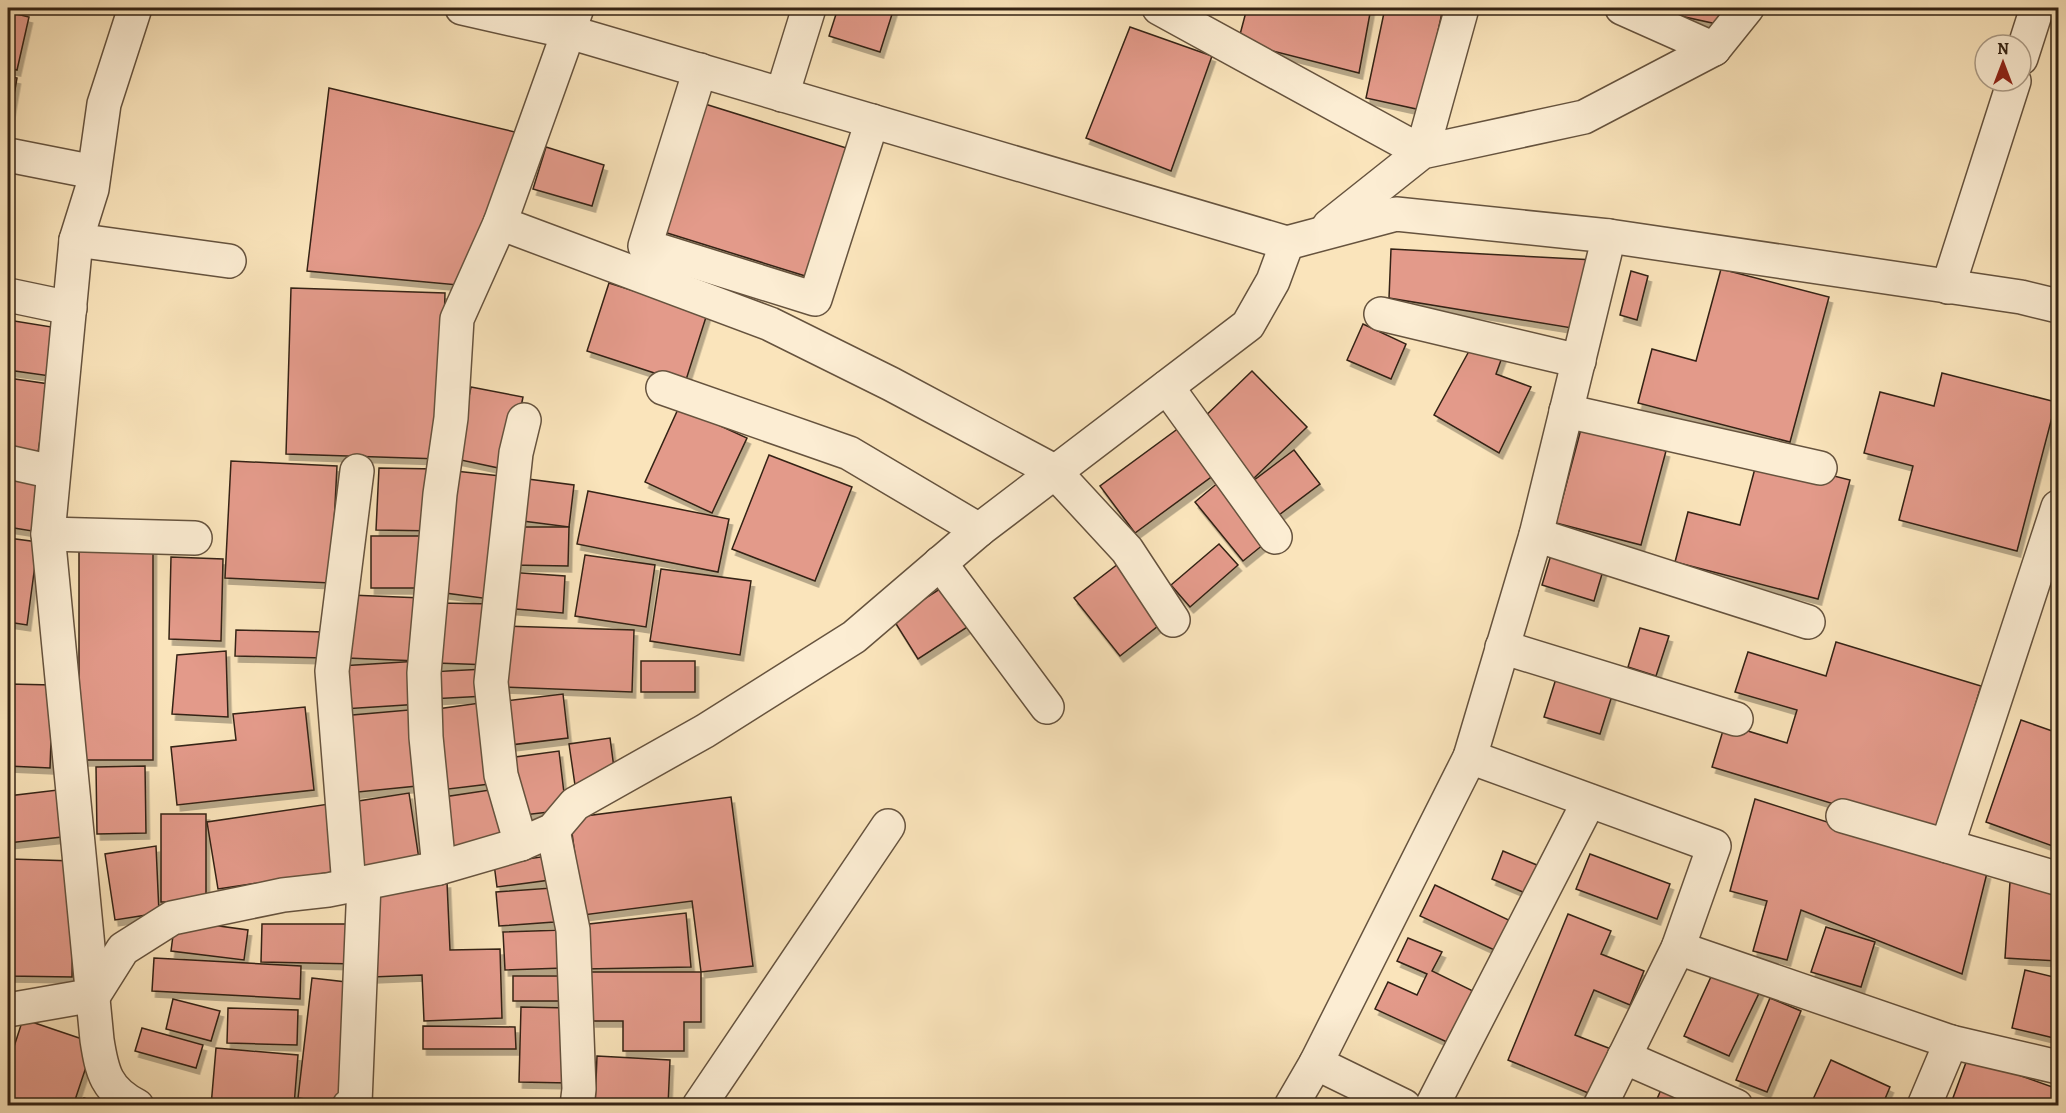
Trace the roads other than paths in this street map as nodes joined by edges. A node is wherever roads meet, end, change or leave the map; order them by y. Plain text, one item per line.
1 (135, 8) edge
2 (462, 8) edge
3 (809, 8) edge
4 (1160, 8) edge
5 (1461, 8) edge
6 (1622, 8) edge
7 (1747, 8) edge
8 (2037, 8) edge
9 (573, 20) edge
10 (2029, 33) edge
11 (1714, 49) junction
12 (700, 70) junction
13 (2010, 93) edge
14 (782, 95) junction
15 (872, 121) junction
16 (1422, 152) junction
17 (8, 154) edge
18 (94, 172) junction
19 (500, 223) junction
20 (1319, 235) junction
21 (1609, 236) junction
22 (76, 240) junction
23 (1287, 243) junction
24 (229, 261) dead end
25 (1948, 287) junction
26 (8, 295) edge
27 (2058, 306) edge
28 (70, 308) junction
29 (1381, 314) dead end
30 (1579, 361) junction
31 (1167, 387) junction
32 (663, 388) dead end
33 (1566, 411) junction
34 (524, 420) dead end
35 (8, 462) edge
36 (1820, 468) dead end
37 (357, 471) dead end
38 (1054, 471) junction
39 (53, 472) junction
40 (2058, 507) edge
41 (979, 530) junction
42 (48, 534) junction
43 (1536, 535) junction
44 (1275, 537) dead end
45 (195, 538) dead end
46 (940, 563) junction
47 (1173, 620) dead end
48 (1808, 622) dead end
49 (1502, 647) junction
50 (1047, 707) dead end
51 (1736, 719) dead end
52 (1470, 757) junction
53 (1589, 801) junction
54 (1843, 816) dead end
55 (888, 825) dead end
56 (554, 830) junction
57 (521, 844) junction
58 (1947, 846) junction
59 (439, 868) junction
60 (2056, 878) dead end
61 (356, 884) junction
62 (1678, 948) junction
63 (94, 995) junction
64 (8, 1010) edge
65 (1951, 1042) junction
66 (1624, 1057) junction
67 (1316, 1063) junction
68 (2058, 1067) edge
69 (137, 1106) edge
70 (349, 1106) edge
71 (577, 1106) edge
72 (699, 1106) edge
73 (1291, 1106) edge
74 (1404, 1106) edge
75 (1432, 1106) edge
76 (1600, 1106) edge
77 (1736, 1106) edge
78 (1924, 1106) edge

1 - 18 street
2 - 9 street
3 - 14 street
4 - 16 street
5 - 16 street
6 - 11 street
7 - 11 street
8 - 10 street
9 - 12 street
9 - 19 street
11 - 16 street
12 - 14 street
12 - 15 street
13 - 25 street
14 - 15 street
15 - 23 street
16 - 20 street
17 - 18 street
18 - 22 street
19 - 38 street
19 - 59 street
20 - 21 street
20 - 23 street
21 - 25 street
21 - 30 street
22 - 24 street
22 - 28 street
23 - 31 street
25 - 27 street
26 - 28 street
28 - 39 street
29 - 30 street
30 - 33 street
31 - 38 street
31 - 44 street
32 - 41 street
33 - 36 street
33 - 43 street
34 - 57 street
35 - 39 street
37 - 61 street
38 - 41 street
38 - 47 street
39 - 42 street
40 - 58 street
41 - 46 street
42 - 45 street
42 - 63 street
43 - 48 street
43 - 49 street
46 - 50 street
46 - 56 street
49 - 51 street
49 - 52 street
52 - 53 street
52 - 67 street
53 - 62 street
53 - 75 street
54 - 58 street
55 - 72 street
56 - 57 street
56 - 71 street
57 - 59 street
58 - 60 street
59 - 61 street
61 - 63 street
61 - 70 street
62 - 65 street
62 - 66 street
63 - 64 street
63 - 69 street
65 - 68 street
65 - 78 street
66 - 76 street
66 - 77 street
67 - 73 street
67 - 74 street

